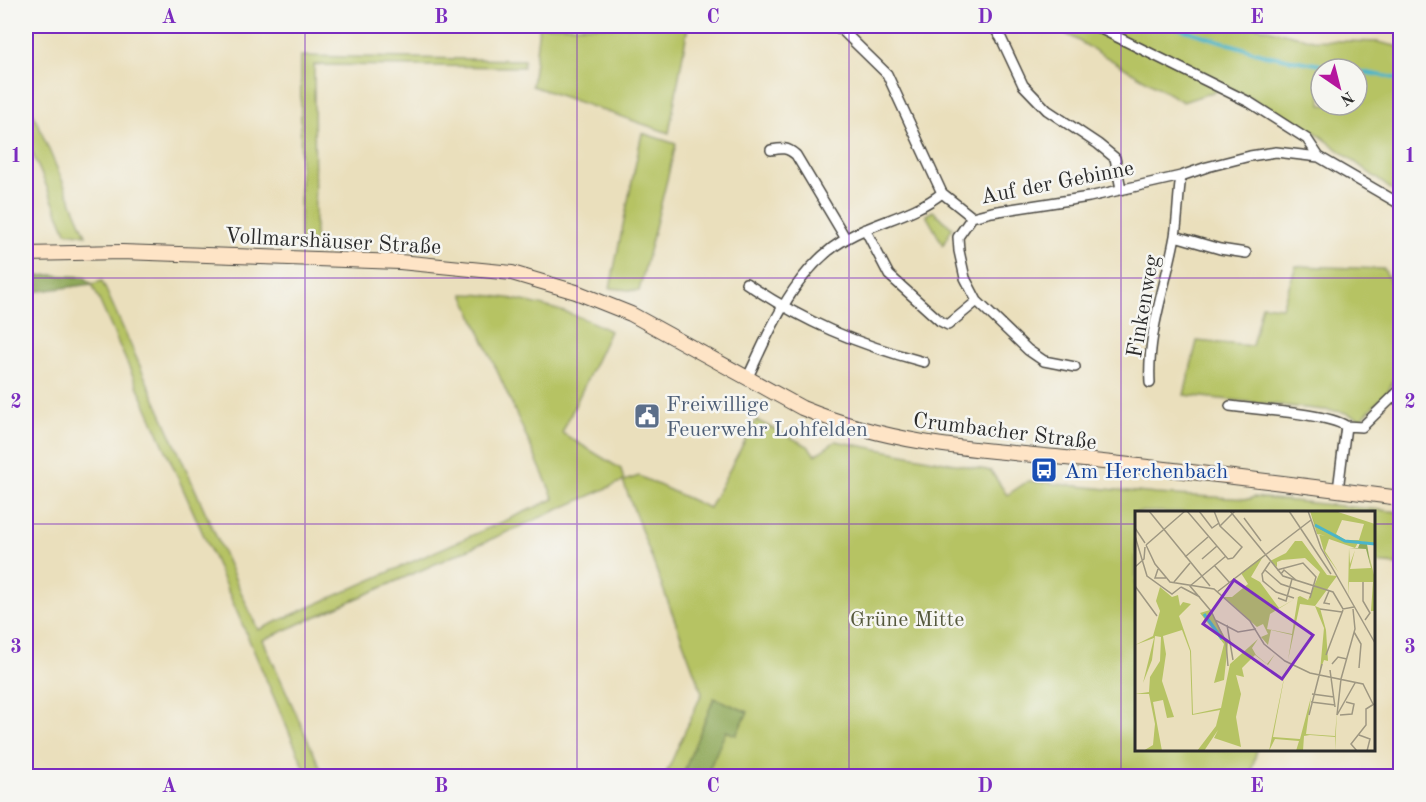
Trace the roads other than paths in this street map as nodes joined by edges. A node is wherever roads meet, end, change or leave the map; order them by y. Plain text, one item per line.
1 (834, 26) edge
2 (993, 26) edge
3 (1095, 26) edge
4 (771, 150) dead end
5 (1319, 158) junction
6 (1181, 176) junction
7 (1121, 189) junction
8 (942, 193) junction
9 (1401, 204) edge
10 (972, 217) junction
11 (865, 229) junction
12 (1175, 236) junction
13 (846, 239) junction
14 (1246, 253) dead end
15 (26, 254) edge
16 (746, 284) dead end
17 (977, 301) junction
18 (783, 308) junction
19 (631, 314) joint
20 (924, 362) dead end
21 (1075, 367) dead end
22 (747, 379) junction
23 (1150, 383) dead end
24 (1400, 390) edge
25 (1230, 406) dead end
26 (1346, 426) junction
27 (1338, 490) junction
28 (1401, 498) edge

1 - 8 street
2 - 7 street
3 - 5 street
4 - 13 street
5 - 6 street
5 - 9 street
6 - 7 street, Auf der Gebinne
6 - 12 street, Finkenweg
7 - 10 street, Auf der Gebinne
8 - 10 street, Auf der Gebinne
8 - 11 street
10 - 17 street
11 - 13 street
11 - 17 street
12 - 14 street, Finkenweg
12 - 23 street, Finkenweg
13 - 18 street
15 - 19 main road, Vollmarshäuser Straße
16 - 18 street
17 - 21 street
18 - 20 street
18 - 22 street
19 - 22 main road, Crumbacher Straße
22 - 27 main road, Crumbacher Straße
24 - 26 street
25 - 26 street
26 - 27 street
27 - 28 main road, Crumbacher Straße

